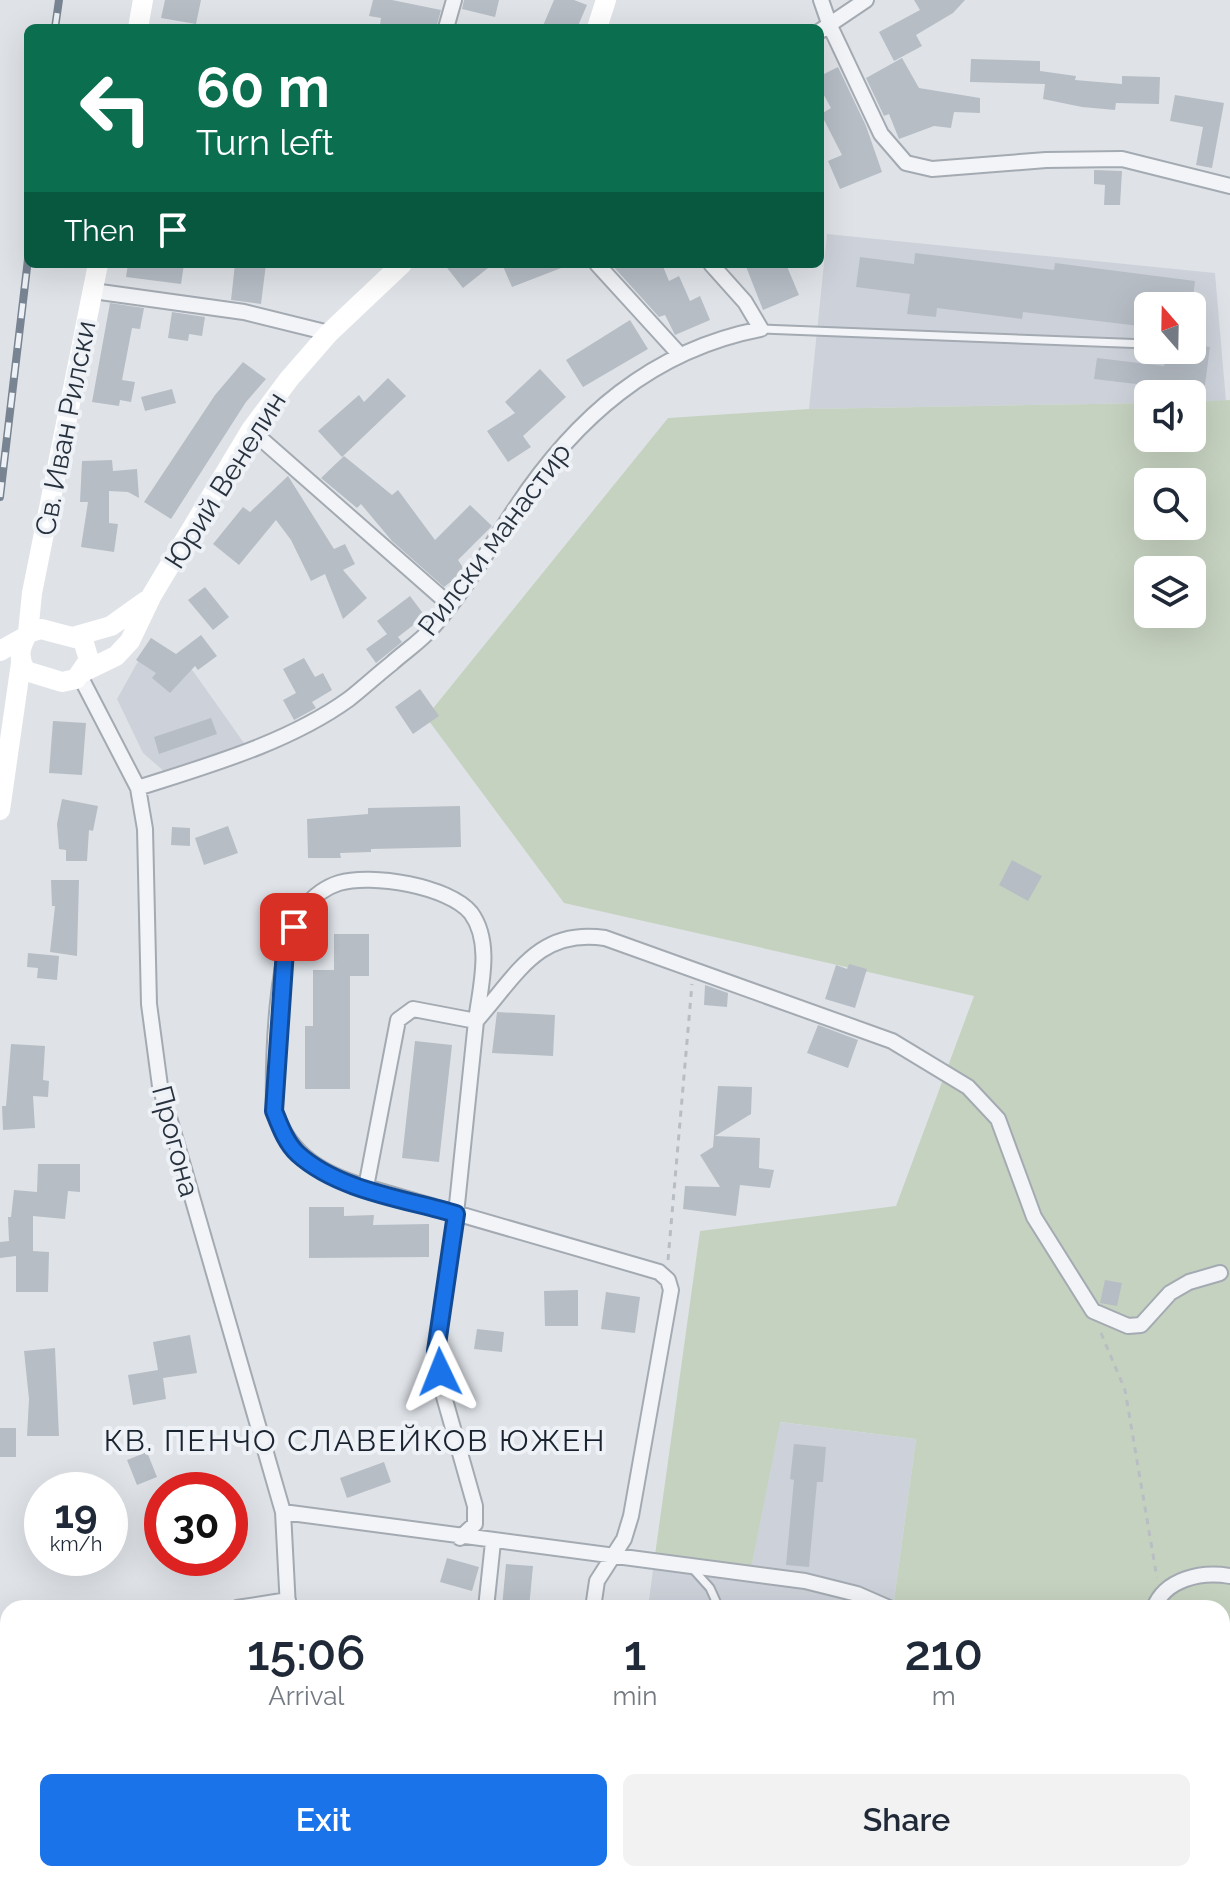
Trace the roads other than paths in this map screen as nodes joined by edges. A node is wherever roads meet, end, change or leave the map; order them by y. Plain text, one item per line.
1 (143, 0) edge
2 (454, 0) edge
3 (606, 0) edge
4 (821, 0) edge
5 (866, 0) edge
6 (139, 24) edge
7 (447, 24) edge
8 (598, 24) edge
9 (825, 28) edge
10 (1230, 186) edge
11 (97, 268) edge
12 (398, 268) edge
13 (601, 268) edge
14 (715, 268) edge
15 (93, 291) junction
16 (761, 329) junction
17 (329, 333) junction
18 (1134, 343) edge
19 (680, 355) junction
20 (251, 430) junction
21 (152, 595) junction
22 (450, 605) junction
23 (76, 636) junction
24 (20, 646) edge
25 (82, 674) junction
26 (37, 677) junction
27 (18, 701) junction
28 (138, 788) junction
29 (0, 810) edge
30 (476, 1021) junction
31 (366, 1187) junction
32 (456, 1214) junction
33 (1220, 1273) dead end
34 (283, 1512) junction
35 (460, 1538) junction
36 (493, 1542) junction
37 (613, 1555) junction
38 (691, 1567) junction
39 (1230, 1576) edge
40 (288, 1600) edge
41 (487, 1600) edge
42 (594, 1600) edge
43 (715, 1600) edge
44 (871, 1600) edge
45 (1158, 1600) edge

1 - 6 street
2 - 7 street
3 - 8 street
4 - 9 street
5 - 9 street
9 - 10 street
11 - 15 street, Св. Иван Рилски
12 - 17 street, Юрий Венелин
13 - 19 street
14 - 16 street
15 - 17 street
15 - 24 street, Св. Иван Рилски
16 - 18 lane
16 - 19 street, Рилски манастир
17 - 20 street, Юрий Венелин
19 - 22 street, Рилски манастир
20 - 21 street, Юрий Венелин
20 - 22 street
21 - 23 street, Юрий Венелин
21 - 25 street, Юрий Венелин
22 - 28 street, Рилски манастир
23 - 24 street
23 - 25 street
24 - 26 street
24 - 27 street, Св. Иван Рилски
25 - 26 street
25 - 28 street, Прогона
26 - 27 street, Св. Иван Рилски
27 - 29 street, Св. Иван Рилски
28 - 34 street, Прогона
30 - 31 street
30 - 31 street
30 - 32 street
30 - 33 street
31 - 32 street
32 - 35 street
32 - 37 street
34 - 35 street
34 - 40 street, Прогона
35 - 36 street
36 - 37 street
36 - 41 street
37 - 38 street
37 - 42 street
38 - 43 lane
38 - 44 street
39 - 45 street

